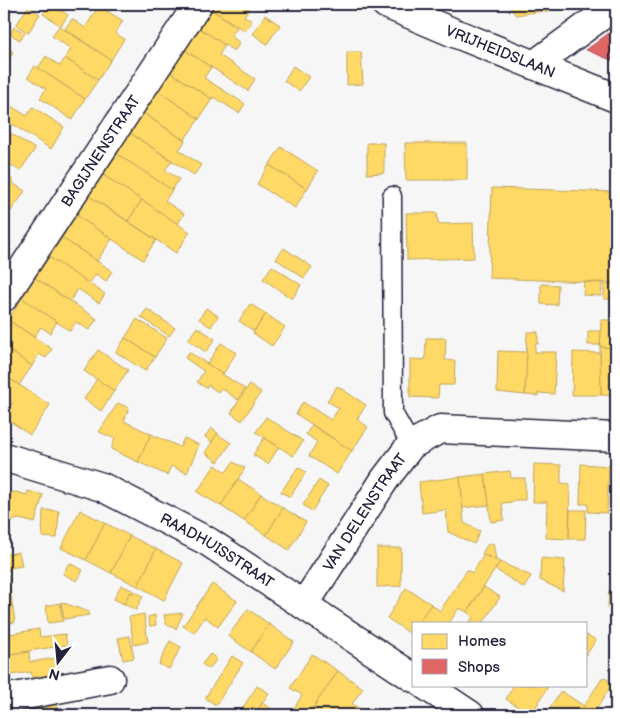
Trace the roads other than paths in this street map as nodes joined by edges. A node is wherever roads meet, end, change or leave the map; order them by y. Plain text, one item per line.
1 (198, 4) edge
2 (386, 4) edge
3 (616, 6) edge
4 (534, 65) junction
5 (616, 98) edge
6 (392, 196) dead end
7 (4, 297) edge
8 (616, 436) edge
9 (410, 445) junction
10 (4, 457) edge
11 (304, 605) junction
12 (412, 677) edge
13 (110, 679) dead end
14 (426, 686) edge
15 (4, 699) edge
16 (470, 715) edge

1 - 7 street, BAGIJNENSTRAAT
2 - 4 street, VRIJHEIDSLAAN
3 - 4 street
4 - 5 street, VRIJHEIDSLAAN
6 - 9 lane
8 - 9 street, VAN DELENSTRAAT
9 - 11 street, VAN DELENSTRAAT
10 - 11 street, RAADHUISSTRAAT
11 - 12 street, RAADHUISSTRAAT
13 - 15 street
14 - 16 street

